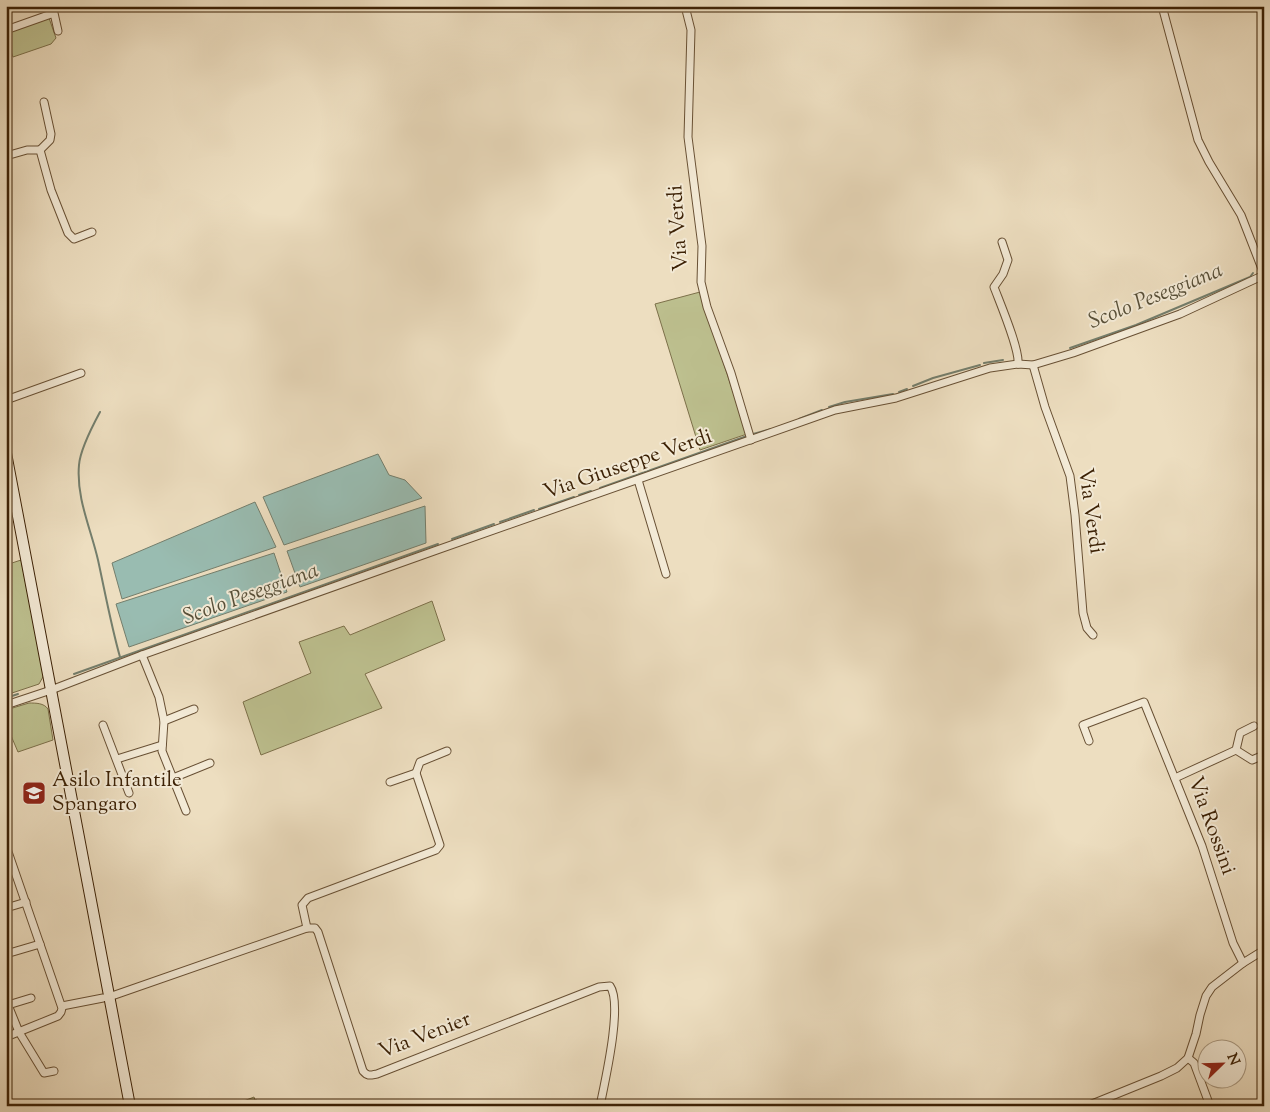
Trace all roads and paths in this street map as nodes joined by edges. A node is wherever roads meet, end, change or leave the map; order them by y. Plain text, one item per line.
1 (685, 6) edge
2 (1162, 6) edge
3 (6, 30) edge
4 (58, 31) dead end
5 (44, 102) dead end
6 (40, 150) junction
7 (6, 156) edge
8 (92, 232) dead end
9 (1002, 242) dead end
10 (1264, 275) edge
11 (1018, 364) junction
12 (1033, 365) junction
13 (81, 373) dead end
14 (6, 400) edge
15 (751, 440) junction
16 (6, 453) edge
17 (638, 480) junction
18 (666, 574) dead end
19 (1093, 635) dead end
20 (142, 655) junction
21 (51, 690) junction
22 (6, 704) edge
23 (194, 710) dead end
24 (164, 721) junction
25 (103, 724) dead end
26 (1254, 726) dead end
27 (1089, 741) dead end
28 (162, 745) junction
29 (1236, 750) junction
30 (447, 751) dead end
31 (1264, 755) edge
32 (117, 760) junction
33 (210, 763) dead end
34 (416, 773) junction
35 (173, 778) junction
36 (1175, 778) junction
37 (390, 782) dead end
38 (129, 793) dead end
39 (186, 811) dead end
40 (7, 851) edge
41 (26, 902) junction
42 (6, 908) edge
43 (308, 928) junction
44 (40, 944) junction
45 (1264, 950) edge
46 (6, 954) edge
47 (1243, 963) junction
48 (31, 998) dead end
49 (106, 998) junction
50 (62, 1006) junction
51 (19, 1032) junction
52 (6, 1037) edge
53 (1188, 1058) junction
54 (54, 1071) dead end
55 (130, 1106) edge
56 (600, 1106) edge
57 (1087, 1106) edge
58 (1210, 1106) edge

1 - 15 street, Via Verdi
2 - 10 street
3 - 4 street
5 - 6 street
6 - 7 street
6 - 8 street
9 - 11 street
10 - 12 street, Via Giuseppe Verdi
11 - 12 street, Via Giuseppe Verdi
11 - 15 street, Via Giuseppe Verdi
12 - 19 street, Via Verdi
13 - 14 street
15 - 17 street, Via Giuseppe Verdi
16 - 21 main road
17 - 18 street
17 - 20 street, Via Giuseppe Verdi
20 - 21 street, Via Giuseppe Verdi
20 - 24 street
21 - 22 street, Via Giuseppe Verdi
21 - 49 main road
23 - 24 street
24 - 28 street
25 - 32 street
26 - 29 street
27 - 36 street, Via Rossini
28 - 32 street
28 - 35 street
29 - 31 street
29 - 36 street
30 - 34 street
32 - 38 street
33 - 35 street
34 - 37 street
34 - 43 street, Via Venier
35 - 39 street
36 - 47 street, Via Rossini
40 - 41 street
41 - 42 street
41 - 44 street
43 - 49 street
43 - 56 street, Via Venier
44 - 46 street
44 - 50 street
45 - 47 street
47 - 53 street
48 - 51 street
49 - 50 street
49 - 55 main road
50 - 51 street
51 - 52 street
51 - 54 street
53 - 57 street
53 - 58 street

